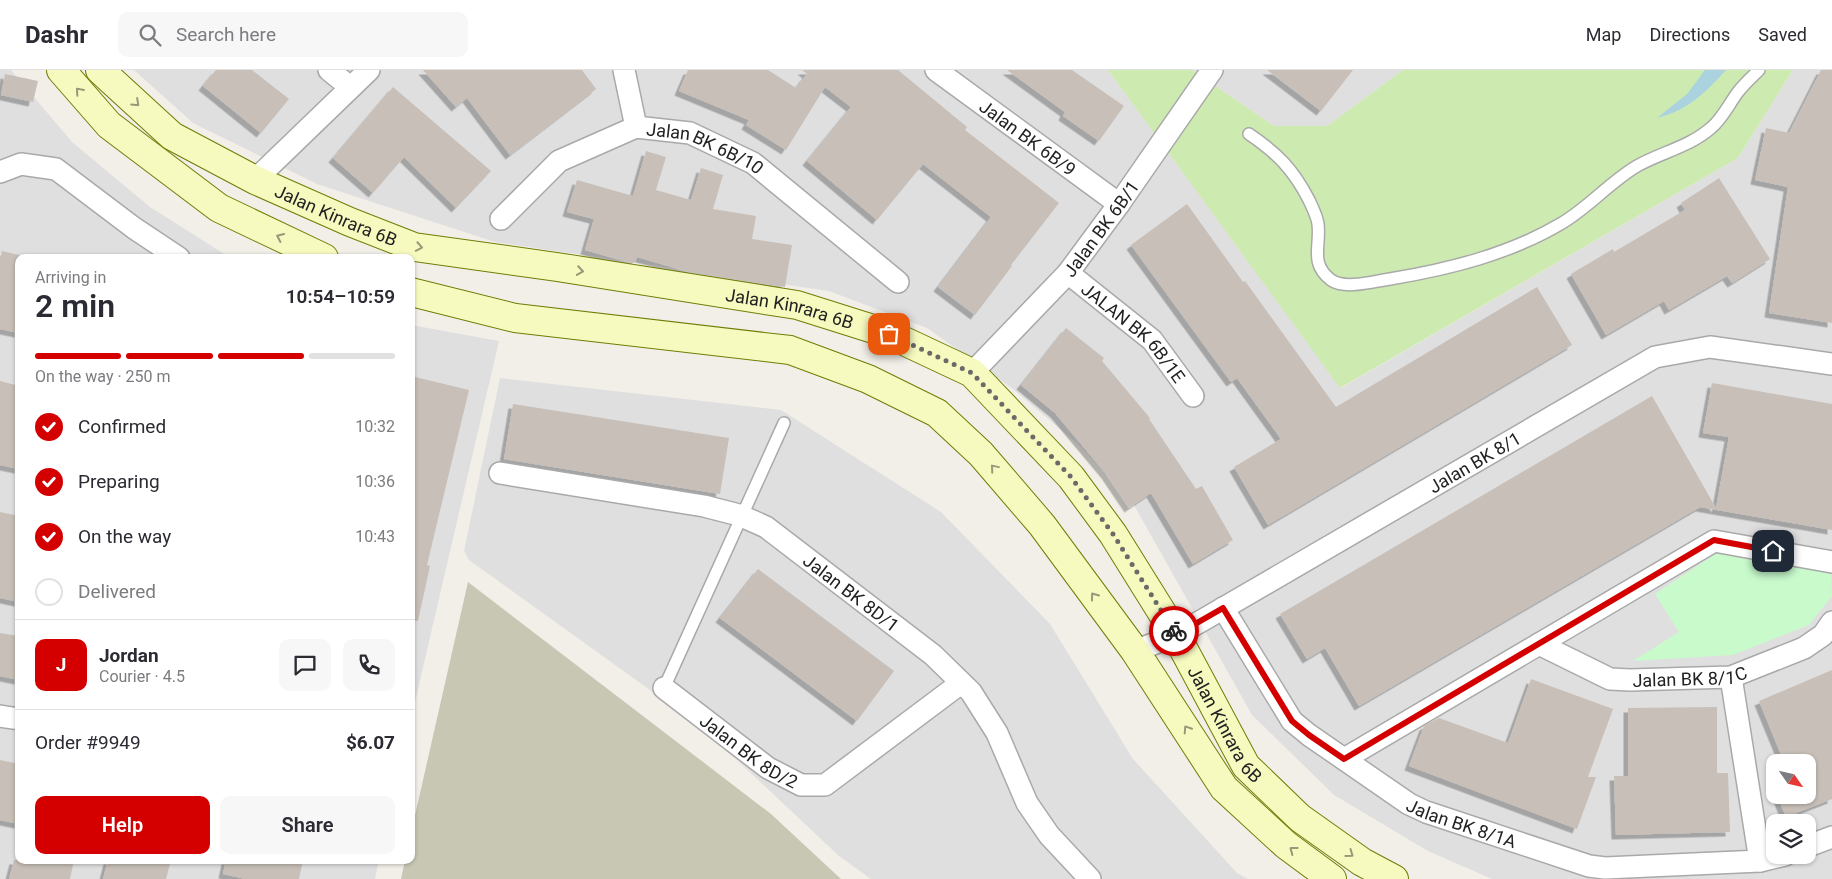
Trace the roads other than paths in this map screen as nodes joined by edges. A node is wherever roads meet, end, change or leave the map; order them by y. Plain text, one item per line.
1 (61, 70) edge
2 (100, 70) edge
3 (330, 70) edge
4 (369, 70) edge
5 (624, 70) edge
6 (936, 70) edge
7 (1759, 70) edge
8 (1210, 72) edge
9 (350, 87) junction
10 (636, 127) junction
11 (1248, 134) dead end
12 (0, 172) edge
13 (255, 180) junction
14 (1119, 204) junction
15 (501, 219) dead end
16 (173, 254) edge
17 (316, 254) edge
18 (1068, 273) junction
19 (898, 282) dead end
20 (415, 293) edge
21 (1832, 364) edge
22 (972, 373) junction
23 (1193, 396) dead end
24 (784, 424) dead end
25 (500, 473) dead end
26 (742, 516) junction
27 (1832, 562) edge
28 (1223, 608) junction
29 (1832, 622) edge
30 (1176, 635) junction
31 (1539, 644) junction
32 (1135, 651) junction
33 (1731, 677) junction
34 (961, 682) junction
35 (664, 688) joint
36 (0, 716) edge
37 (15, 718) edge
38 (1344, 759) junction
39 (1832, 837) edge
40 (1816, 843) edge
41 (1766, 860) edge
42 (1760, 861) junction
43 (1090, 879) edge
44 (1332, 879) edge
45 (1394, 879) edge

17 -> 1 street
2 -> 13 street, Jalan Kinrara 6B
3 - 9 street
4 - 9 street
5 - 10 street
6 - 14 street, Jalan BK 6B/9
7 - 11 lane
8 - 14 street, Jalan BK 6B/1
9 - 13 street
10 - 15 street, Jalan BK 6B/10
10 - 19 street, Jalan BK 6B/10
12 - 16 street
13 -> 22 street, Jalan Kinrara 6B
14 - 18 street, Jalan BK 6B/1
18 - 22 street, Jalan BK 6B/1
18 - 23 street, JALAN BK 6B/1E
32 -> 20 street, Jalan Kinrara 6B
21 - 28 street, Jalan BK 8/1
22 - 30 street, Jalan Kinrara 6B
24 - 26 lane
25 - 26 street, Jalan BK 8D/1
26 - 34 street, Jalan BK 8D/1
26 - 35 lane
27 - 31 street
28 - 30 street, Jalan BK 8/1
28 - 38 street, Jalan BK 8/1A
29 - 33 street, Jalan BK 8/1C
30 - 32 street, Jalan BK 8/1
30 -> 45 street, Jalan Kinrara 6B
31 - 33 street, Jalan BK 8/1C
31 - 38 street
44 -> 32 street, Jalan Kinrara 6B
33 - 42 street
34 - 35 street, Jalan BK 8D/2
34 - 43 street, Jalan BK 8D/1
36 - 37 street
38 - 42 street, Jalan BK 8/1A
39 - 40 street
41 - 42 street, Jalan BK 8/1A

